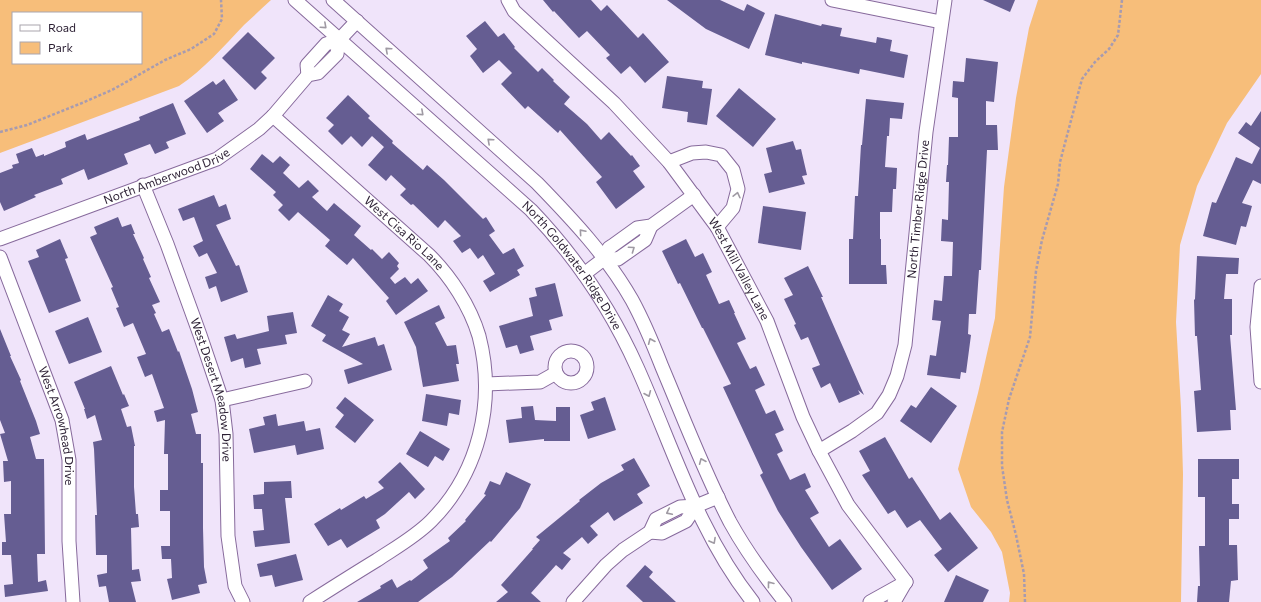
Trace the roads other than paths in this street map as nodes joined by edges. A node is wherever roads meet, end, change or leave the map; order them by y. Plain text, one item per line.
1 (295, 0) edge
2 (333, 0) edge
3 (508, 0) edge
4 (832, 0) edge
5 (945, 0) edge
6 (357, 22) junction
7 (941, 22) junction
8 (339, 40) junction
9 (273, 116) junction
10 (669, 162) junction
11 (143, 185) junction
12 (694, 195) junction
13 (717, 227) junction
14 (0, 239) edge
15 (0, 257) edge
16 (605, 258) junction
17 (584, 274) junction
18 (1261, 286) edge
19 (556, 373) dead end
20 (305, 381) dead end
21 (1261, 382) edge
22 (486, 384) junction
23 (222, 400) junction
24 (819, 451) junction
25 (718, 497) junction
26 (696, 506) junction
27 (906, 582) junction
28 (577, 601) edge
29 (72, 602) edge
30 (243, 602) edge
31 (310, 602) edge
32 (753, 602) edge
33 (785, 602) edge
34 (870, 602) edge
35 (894, 602) edge

1 -> 8 street, North Goldwater Ridge Drive
2 - 6 street
3 - 10 street, West Mill Valley Lane
4 - 7 street
5 - 7 street, North Timber Ridge Drive
6 - 8 street, North Amberwood Drive
16 -> 6 street
7 - 24 street, North Timber Ridge Drive
8 - 9 street, North Amberwood Drive
8 -> 17 street, North Goldwater Ridge Drive
9 - 11 street, North Amberwood Drive
9 - 22 street, West Cisa Rio Lane
10 - 12 street, West Mill Valley Lane
13 -> 10 street
11 - 14 street, North Amberwood Drive
11 - 23 street, West Desert Meadow Drive
12 - 13 street, West Mill Valley Lane
12 - 16 street
13 - 24 street, West Mill Valley Lane
15 - 29 street, West Arrowhead Drive
16 - 17 street
25 -> 16 street
17 -> 26 street, North Goldwater Ridge Drive
18 - 21 street
19 - 22 street
20 - 23 street
22 - 31 street, West Cisa Rio Lane
23 - 30 street, West Desert Meadow Drive
24 - 27 street, West Mill Valley Lane
25 - 26 street
33 -> 25 street
26 - 28 street
26 -> 32 street, North Goldwater Ridge Drive
27 - 34 street
27 - 35 street

